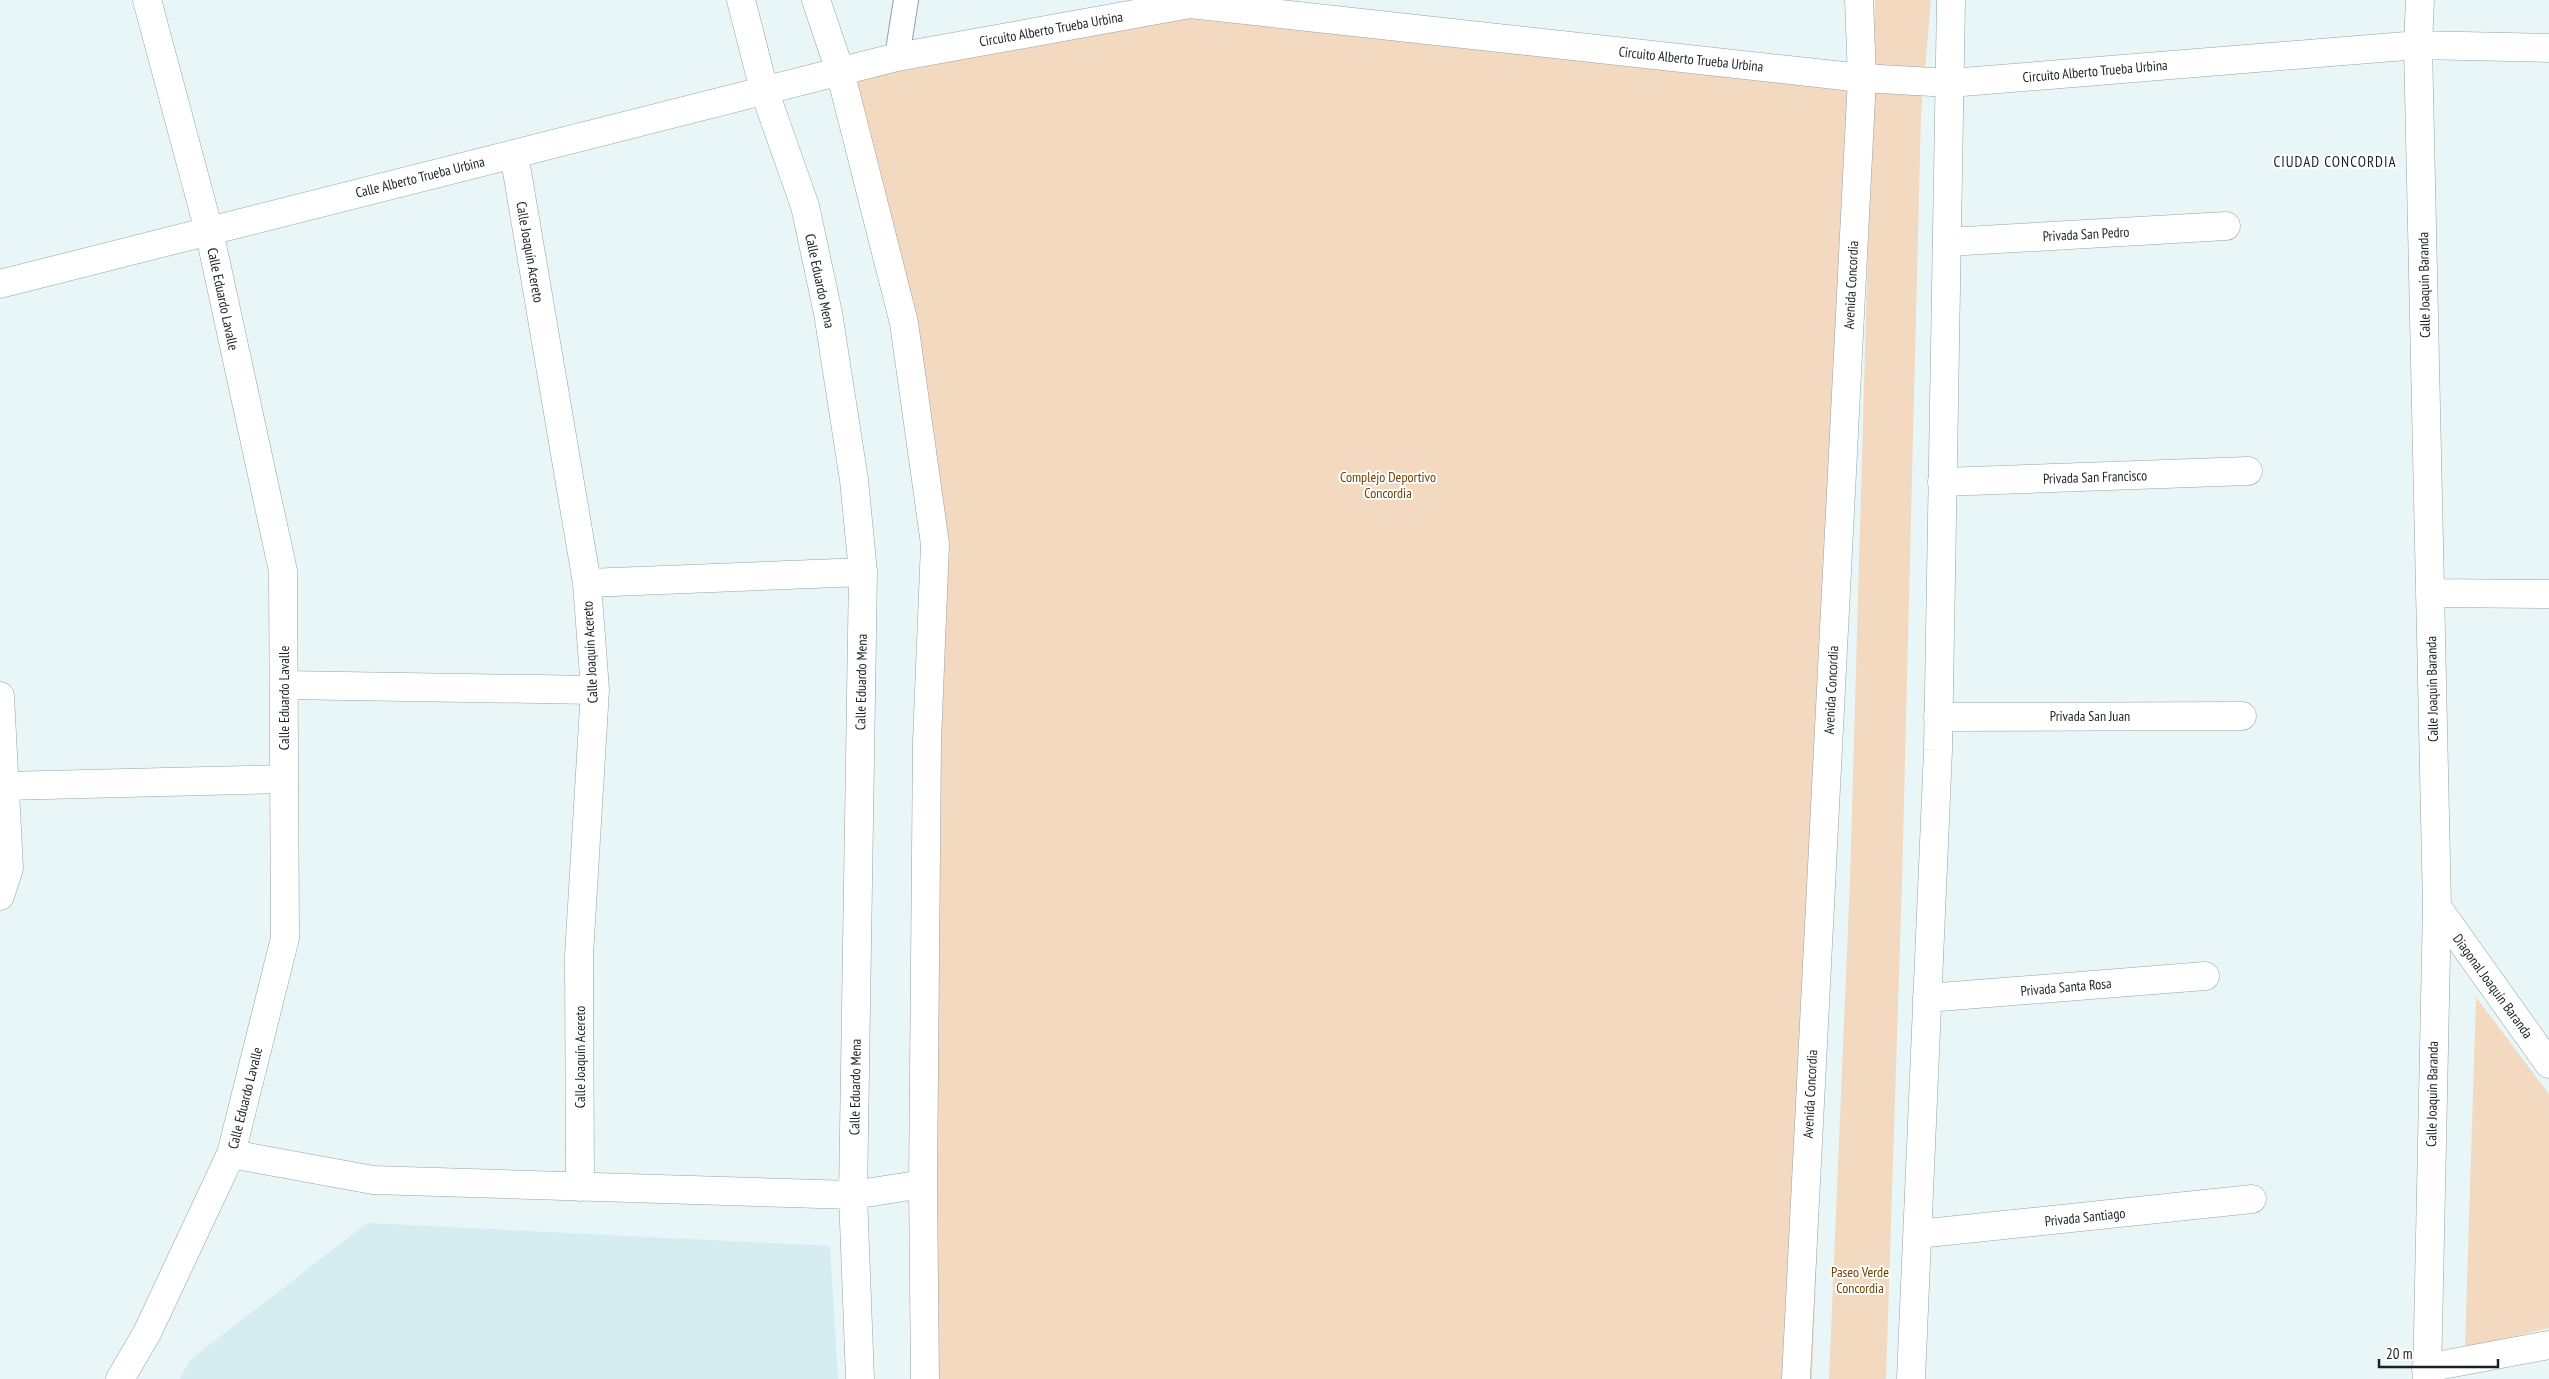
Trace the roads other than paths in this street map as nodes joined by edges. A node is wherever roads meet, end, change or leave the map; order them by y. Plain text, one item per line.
1 (147, 0) edge
2 (741, 0) edge
3 (816, 0) edge
4 (906, 0) edge
5 (1859, 0) edge
6 (1951, 0) edge
7 (2420, 0) edge
8 (2418, 45) junction
9 (2549, 48) edge
10 (896, 57) junction
11 (840, 71) junction
12 (1862, 78) junction
13 (1950, 83) junction
14 (764, 90) junction
15 (514, 154) junction
16 (2226, 226) dead end
17 (209, 231) junction
18 (1947, 242) junction
19 (0, 284) edge
20 (2248, 471) dead end
21 (1942, 482) junction
22 (863, 572) junction
23 (587, 583) junction
24 (2430, 593) junction
25 (2549, 594) edge
26 (284, 685) junction
27 (594, 690) junction
28 (0, 696) edge
29 (2242, 716) dead end
30 (1938, 717) junction
31 (284, 779) junction
32 (5, 786) junction
33 (0, 896) edge
34 (2437, 907) junction
35 (2205, 976) dead end
36 (1927, 998) junction
37 (2549, 1064) edge
38 (232, 1154) junction
39 (923, 1184) junction
40 (580, 1187) junction
41 (853, 1194) junction
42 (2252, 1199) dead end
43 (1918, 1234) junction
44 (2549, 1345) edge
45 (2426, 1374) edge
46 (120, 1379) edge
47 (860, 1379) edge
48 (925, 1379) edge
49 (1796, 1379) edge
50 (1911, 1379) edge

1 - 17 street, Calle Eduardo Lavalle
2 - 14 street, Calle Eduardo Mena
3 - 11 street
4 - 10 lane
5 - 12 street, Avenida Concordia
6 - 13 street
7 - 8 street, Calle Joaquín Baranda
8 - 9 street, Circuito Alberto Trueba Urbina
8 - 13 street, Circuito Alberto Trueba Urbina
8 - 24 street, Calle Joaquín Baranda
10 - 11 street, Circuito Alberto Trueba Urbina
10 - 12 street, Circuito Alberto Trueba Urbina
11 - 14 street, Calle Alberto Trueba Urbina
11 - 39 street
12 - 13 street, Circuito Alberto Trueba Urbina
12 - 49 street, Avenida Concordia
13 - 18 street
14 - 15 street, Calle Alberto Trueba Urbina
14 - 22 street, Calle Eduardo Mena
15 - 17 street, Calle Alberto Trueba Urbina
15 - 23 street, Calle Joaquín Acereto
16 - 18 street, Privada San Pedro
17 - 19 street, Calle Alberto Trueba Urbina
17 - 26 street, Calle Eduardo Lavalle
18 - 21 street
20 - 21 street, Privada San Francisco
21 - 30 street
22 - 23 street
22 - 41 street, Calle Eduardo Mena
23 - 27 street, Calle Joaquín Acereto
24 - 25 street
24 - 34 street, Calle Joaquín Baranda
26 - 27 street
26 - 31 street, Calle Eduardo Lavalle
27 - 40 street, Calle Joaquín Acereto
28 - 32 street
29 - 30 street, Privada San Juan
30 - 36 street
31 - 32 street
31 - 38 street, Calle Eduardo Lavalle
32 - 33 street
34 - 37 street, Diagonal Joaquín Baranda
34 - 45 street, Calle Joaquín Baranda
35 - 36 street, Privada Santa Rosa
36 - 43 street
38 - 40 street
38 - 46 street, Calle Eduardo Lavalle
39 - 41 street
39 - 48 street
40 - 41 street
41 - 47 street, Calle Eduardo Mena
42 - 43 street, Privada Santiago
43 - 50 street
44 - 45 street

